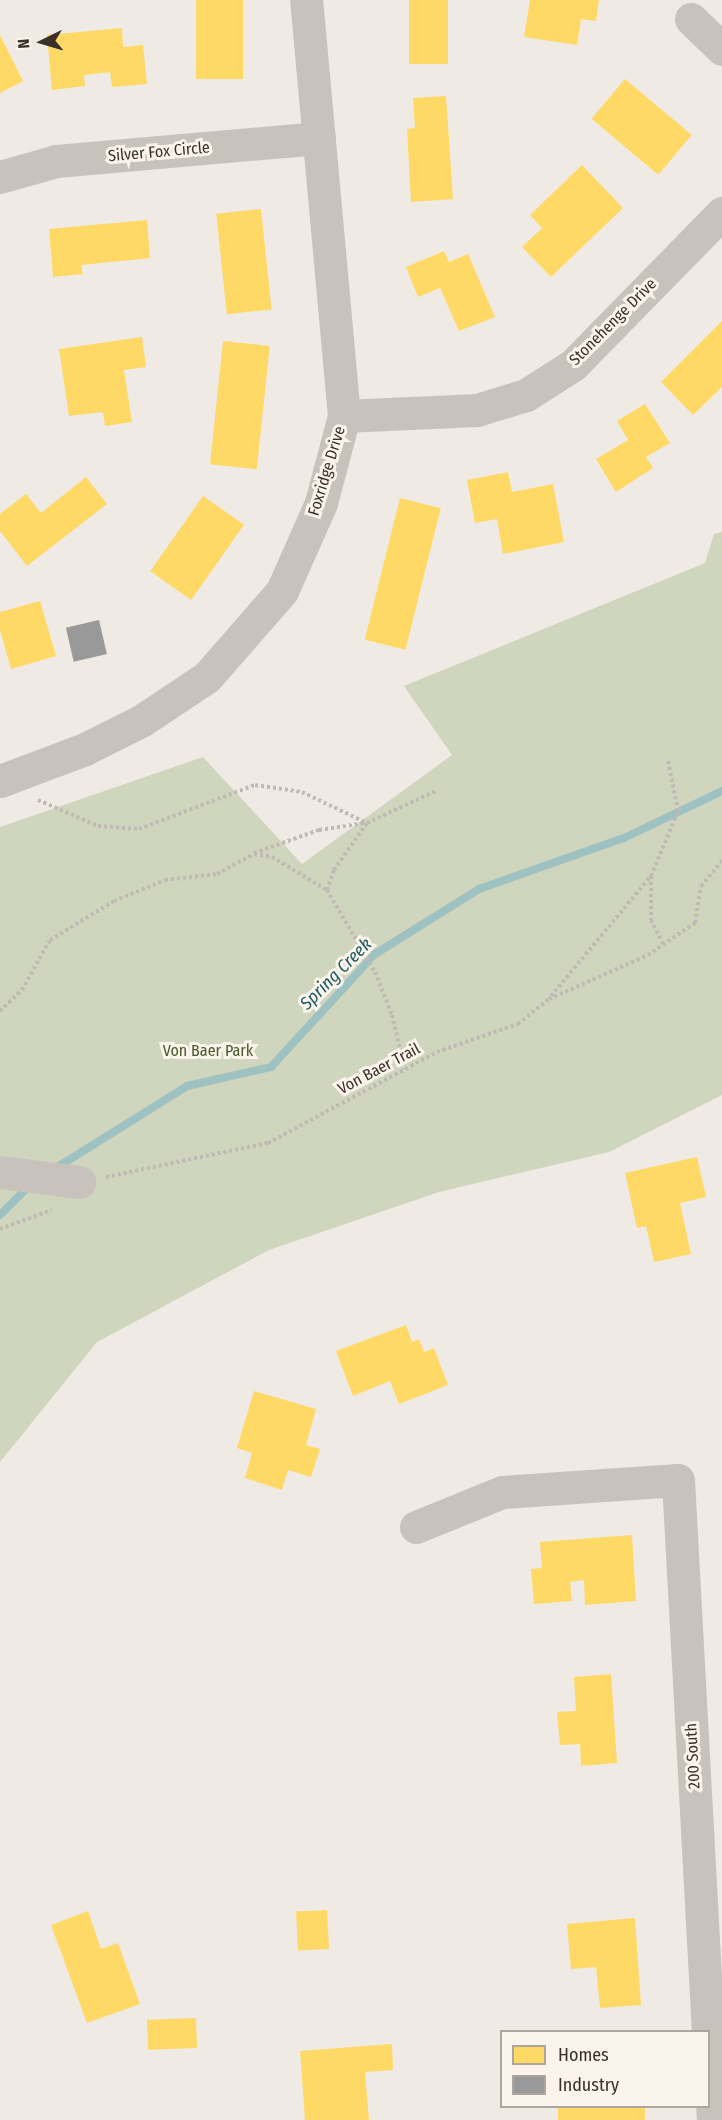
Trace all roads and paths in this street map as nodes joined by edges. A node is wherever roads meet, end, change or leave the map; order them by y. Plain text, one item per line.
1 (306, 0) edge
2 (691, 19) dead end
3 (722, 49) edge
4 (319, 138) junction
5 (0, 177) edge
6 (722, 213) edge
7 (344, 416) junction
8 (668, 760) dead end
9 (1, 781) edge
10 (436, 791) dead end
11 (367, 823) junction
12 (254, 854) junction
13 (722, 861) edge
14 (651, 876) junction
15 (327, 890) junction
16 (663, 944) junction
17 (549, 999) junction
18 (0, 1011) edge
19 (405, 1069) junction
20 (8, 1173) edge
21 (79, 1182) junction
22 (0, 1229) edge
23 (416, 1527) dead end
24 (708, 2030) edge
25 (710, 2073) edge
26 (713, 2120) edge

1 - 4 street, Foxridge Drive
2 - 3 street
4 - 5 street, Silver Fox Circle
4 - 7 street, Foxridge Drive
6 - 7 street, Stonehenge Drive
7 - 9 street, Foxridge Drive
8 - 14 path
9 - 11 path
10 - 11 path
11 - 12 path
11 - 15 path
12 - 15 path
12 - 18 path
13 - 16 path, Von Baer Trail
14 - 16 path
14 - 17 path
15 - 19 path
16 - 17 path, Von Baer Trail
17 - 19 path, Von Baer Trail
19 - 21 path, Von Baer Trail
20 - 21 street
21 - 22 path
23 - 24 street, 200 South
25 - 26 street

